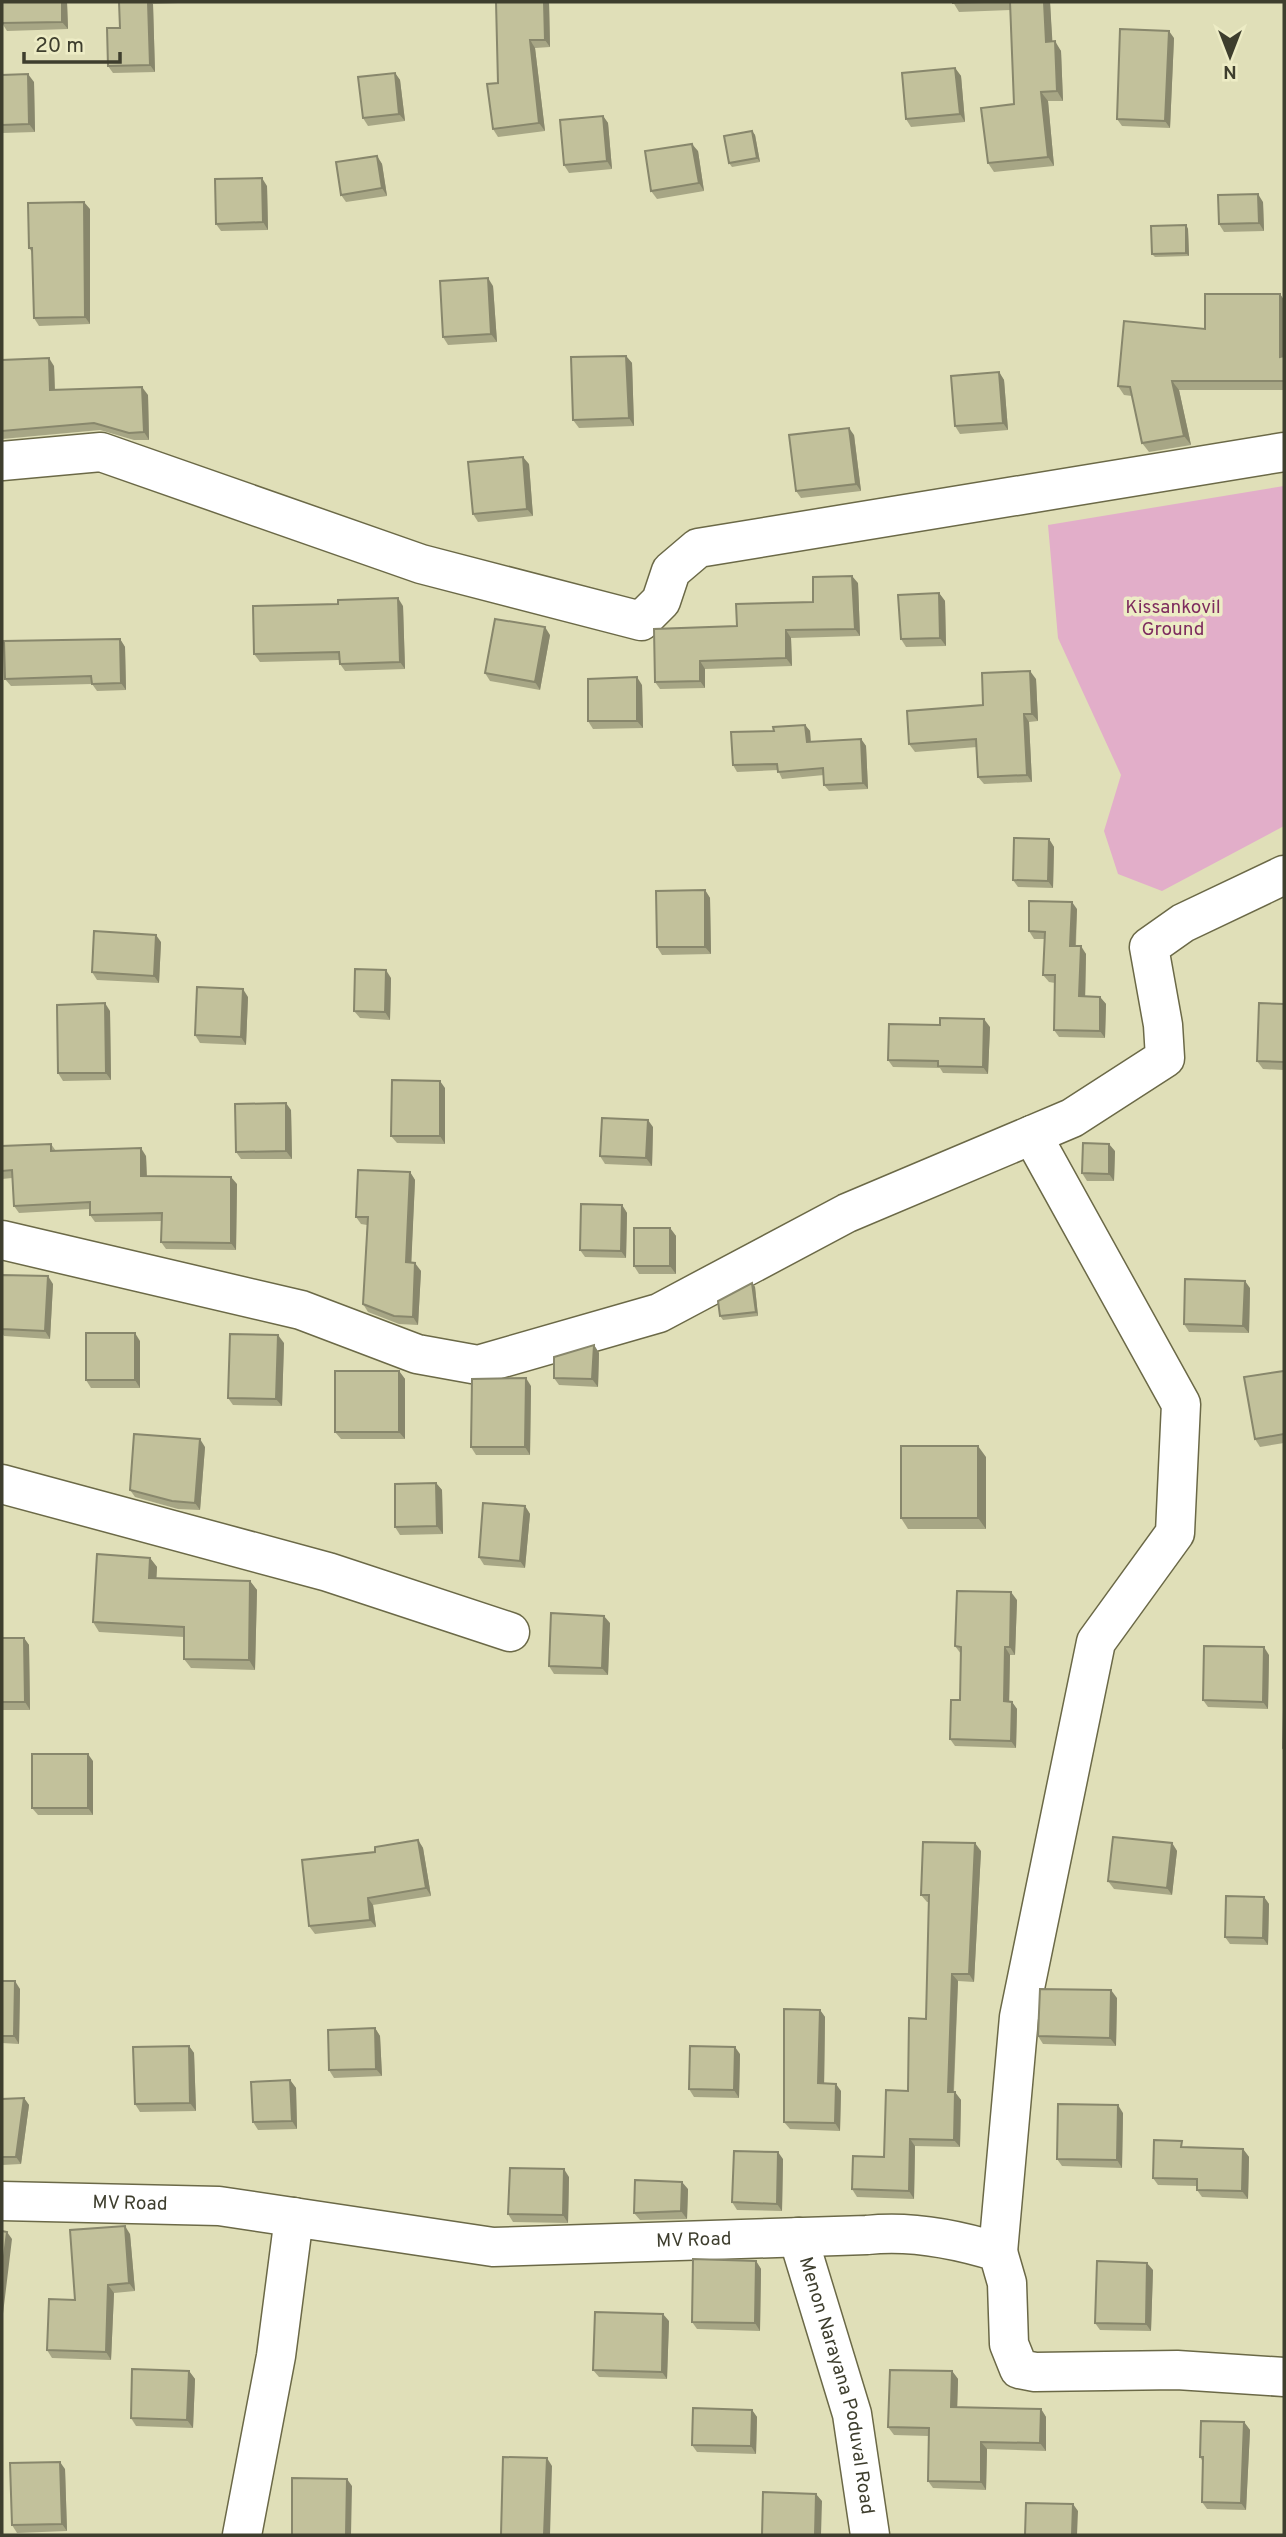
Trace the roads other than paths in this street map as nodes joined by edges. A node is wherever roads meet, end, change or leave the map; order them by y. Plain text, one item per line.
1 (1284, 453) edge
2 (2, 461) edge
3 (1284, 875) edge
4 (1032, 1135) junction
5 (2, 1240) edge
6 (2, 1484) edge
7 (510, 1632) dead end
8 (2, 2201) edge
9 (294, 2217) junction
10 (798, 2237) junction
11 (998, 2252) junction
12 (1284, 2377) edge
13 (242, 2535) edge
14 (870, 2535) edge

1 - 2 street
3 - 4 street
4 - 5 street
4 - 11 street
6 - 7 street
8 - 9 street, MV Road
9 - 10 street, MV Road
9 - 13 street
10 - 11 street, MV Road
10 - 14 street, Menon Narayana Poduval Road
11 - 12 street

